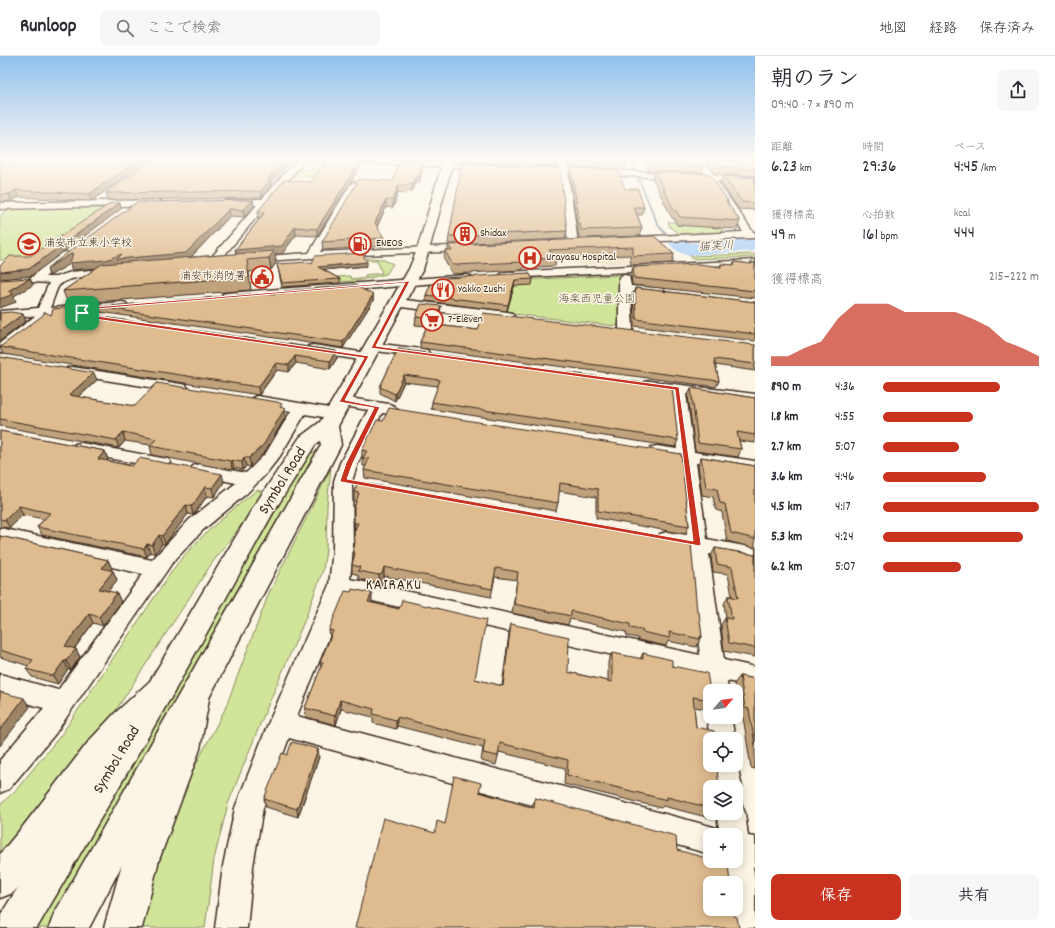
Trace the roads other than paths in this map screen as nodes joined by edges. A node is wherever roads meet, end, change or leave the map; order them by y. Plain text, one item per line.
1 (102, 199) edge
2 (266, 199) edge
3 (346, 199) edge
4 (438, 199) edge
5 (567, 199) edge
6 (727, 199) edge
7 (263, 202) junction
8 (167, 203) edge
9 (223, 203) edge
10 (94, 204) junction
11 (136, 204) junction
12 (0, 206) edge
13 (123, 213) edge
14 (752, 235) edge
15 (619, 241) edge
16 (573, 243) edge
17 (485, 247) edge
18 (73, 250) edge
19 (423, 250) junction
20 (312, 256) junction
21 (243, 260) edge
22 (227, 262) edge
23 (755, 262) edge
24 (624, 269) junction
25 (126, 270) edge
26 (494, 276) edge
27 (478, 277) edge
28 (35, 280) junction
29 (59, 280) junction
30 (21, 281) edge
31 (408, 282) junction
32 (626, 289) junction
33 (672, 294) edge
34 (214, 298) edge
35 (397, 303) junction
36 (137, 304) edge
37 (82, 309) junction
38 (44, 312) junction
39 (0, 316) edge
40 (518, 317) edge
41 (112, 320) edge
42 (611, 328) edge
43 (626, 330) junction
44 (641, 332) edge
45 (298, 347) edge
46 (370, 352) junction
47 (435, 355) edge
48 (3, 356) edge
49 (62, 369) edge
50 (638, 383) edge
51 (678, 388) junction
52 (193, 390) edge
53 (247, 399) edge
54 (755, 399) edge
55 (377, 407) junction
56 (301, 408) junction
57 (400, 411) edge
58 (335, 414) junction
59 (62, 444) edge
60 (640, 449) edge
61 (686, 456) junction
62 (755, 467) edge
63 (250, 480) junction
64 (0, 535) edge
65 (650, 536) edge
66 (697, 544) junction
67 (755, 555) edge
68 (156, 570) junction
69 (339, 585) junction
70 (713, 668) junction
71 (755, 677) edge
72 (715, 684) edge
73 (0, 685) edge
74 (160, 690) junction
75 (194, 699) junction
76 (63, 702) junction
77 (281, 724) junction
78 (0, 780) edge
79 (703, 838) edge
80 (743, 849) edge
81 (755, 852) edge
82 (738, 868) edge
83 (0, 880) edge
84 (15, 928) edge
85 (68, 928) edge
86 (123, 928) edge
87 (231, 928) edge
88 (746, 928) edge

1 - 10 street
2 - 7 street
3 - 20 street
4 - 19 main road
5 - 16 street
6 - 14 street
7 - 9 street
7 - 22 street
8 - 11 street
10 - 11 street
10 - 12 street
11 - 13 street
14 - 15 street
17 - 19 street
18 - 28 street
19 - 20 street
19 - 31 main road
20 - 21 street
23 - 24 street
24 - 26 street
24 - 32 street
25 - 29 street
27 - 31 street
28 - 29 street
28 - 30 street
29 - 38 street
31 - 34 street
31 - 35 main road
32 - 33 street
32 - 43 street
35 - 40 street
35 - 46 main road
36 - 37 street
37 - 38 street
37 - 41 street
38 - 39 street
38 - 48 street
42 - 43 street
43 - 44 street
45 - 46 street
46 - 47 street
46 - 58 main road
49 - 52 street
50 - 51 street
51 - 54 street
51 - 61 street
53 - 56 street
55 - 57 street
55 - 58 street
55 - 69 street
56 - 58 street
56 - 63 street
58 - 74 main road, Symbol Road
58 - 75 main road, Symbol Road
59 - 63 street
60 - 61 street
61 - 62 street
61 - 66 street
63 - 68 street
64 - 68 street
65 - 66 street
66 - 67 street
66 - 70 street
68 - 76 street
69 - 70 street
69 - 77 street
70 - 71 street
70 - 72 street
73 - 76 street
74 - 83 main road
74 - 84 main road, Symbol Road
75 - 85 main road, Symbol Road
75 - 86 main road
76 - 78 street
77 - 79 street
77 - 87 street
80 - 81 street
82 - 88 street

